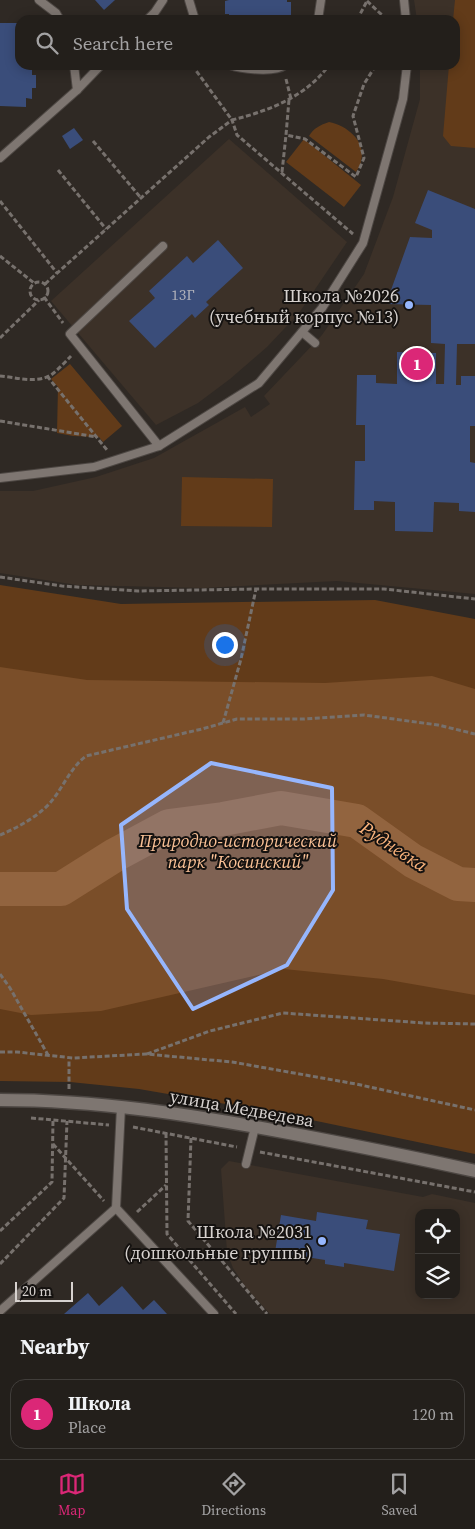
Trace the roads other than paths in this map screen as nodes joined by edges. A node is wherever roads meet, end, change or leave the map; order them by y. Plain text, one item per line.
1 (39, 0) edge
2 (163, 0) edge
3 (189, 0) edge
4 (321, 0) edge
5 (404, 0) edge
6 (57, 15) edge
7 (151, 15) edge
8 (194, 15) edge
9 (319, 15) edge
10 (406, 15) edge
11 (75, 70) edge
12 (96, 70) edge
13 (406, 70) edge
14 (77, 90) junction
15 (0, 157) edge
16 (163, 246) dead end
17 (302, 332) junction
18 (315, 342) dead end
19 (159, 446) junction
20 (0, 478) edge
21 (0, 1100) edge
22 (122, 1107) junction
23 (255, 1127) junction
24 (246, 1164) dead end
25 (475, 1171) edge
26 (115, 1209) junction
27 (0, 1311) edge
28 (214, 1314) edge

1 - 6 lane
2 - 7 lane
3 - 8 lane
4 - 9 lane
5 - 10 lane
11 - 14 lane
12 - 14 lane
13 - 17 lane
14 - 15 lane
16 - 19 lane
17 - 18 lane
17 - 19 lane
19 - 20 lane
21 - 22 street, улица Медведева
22 - 23 street, улица Медведева
22 - 26 lane
23 - 24 lane
23 - 25 street, улица Медведева
26 - 27 lane
26 - 28 lane

